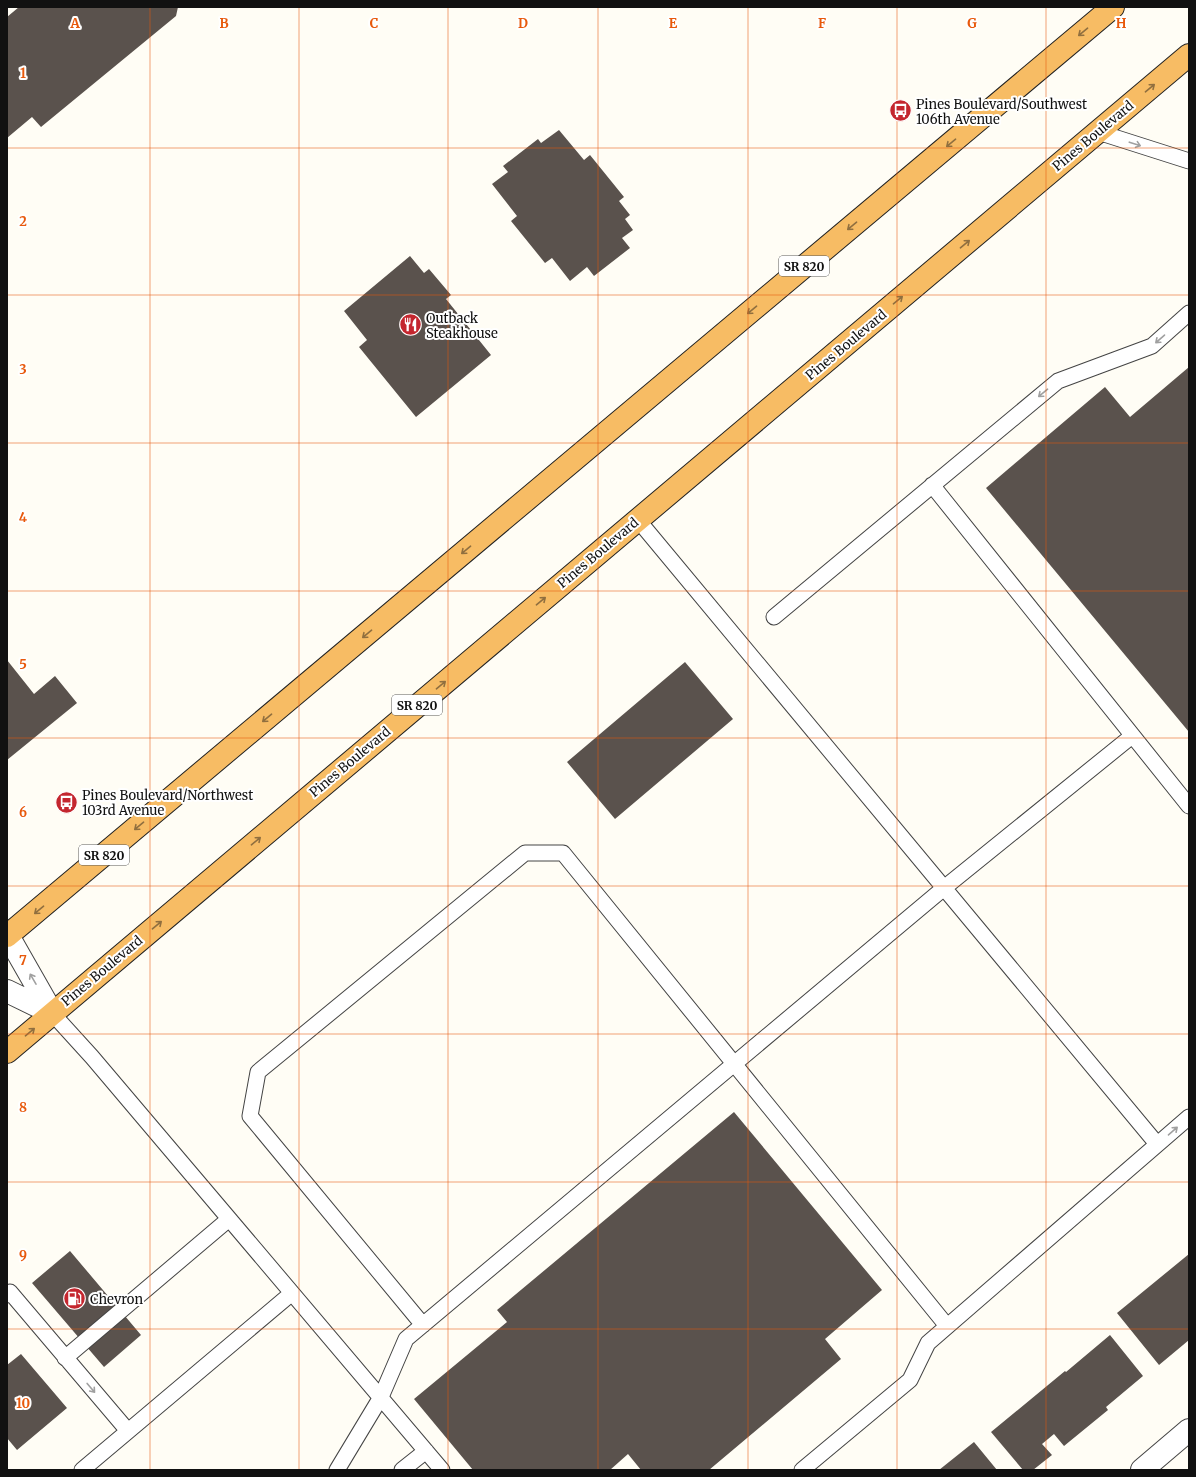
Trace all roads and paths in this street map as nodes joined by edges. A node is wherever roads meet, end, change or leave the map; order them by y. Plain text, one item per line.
1 (1113, 7) edge
2 (1189, 55) edge
3 (1098, 132) junction
4 (1189, 161) edge
5 (1189, 313) edge
6 (932, 485) junction
7 (638, 520) junction
8 (774, 617) dead end
9 (1132, 736) junction
10 (1189, 806) edge
11 (944, 888) junction
12 (7, 935) edge
13 (7, 991) edge
14 (52, 1013) junction
15 (7, 1052) edge
16 (734, 1064) junction
17 (1189, 1117) edge
18 (1157, 1144) junction
19 (229, 1218) junction
20 (292, 1293) junction
21 (7, 1295) edge
22 (423, 1325) junction
23 (947, 1326) junction
24 (66, 1358) junction
25 (380, 1397) junction
26 (1189, 1430) edge
27 (128, 1431) junction
28 (426, 1451) junction
29 (82, 1470) edge
30 (337, 1470) edge
31 (402, 1470) edge
32 (442, 1470) edge
33 (802, 1470) edge
34 (1142, 1470) edge

1 -> 12 highway, SR 820
3 -> 2 highway, Pines Boulevard / SR 820
3 -> 4 lane
7 -> 3 highway, Pines Boulevard / SR 820
5 -> 6 lane
6 - 8 lane
6 - 9 lane
7 - 11 lane
14 -> 7 highway, Pines Boulevard / SR 820
9 - 10 lane
9 - 11 lane
11 - 16 lane
11 - 18 lane
14 -> 12 street
13 - 14 street
15 -> 14 highway, Pines Boulevard / SR 820
14 - 19 lane
16 - 22 lane
16 - 22 lane
16 - 23 lane
18 -> 17 lane
18 - 23 lane
19 - 20 lane
19 - 24 lane
20 - 25 lane
20 - 27 lane
21 - 24 lane
22 - 25 lane
23 - 33 lane
24 -> 27 lane
25 - 28 lane
25 - 30 lane
26 - 34 street
27 - 29 lane
28 - 31 lane
28 - 32 lane

